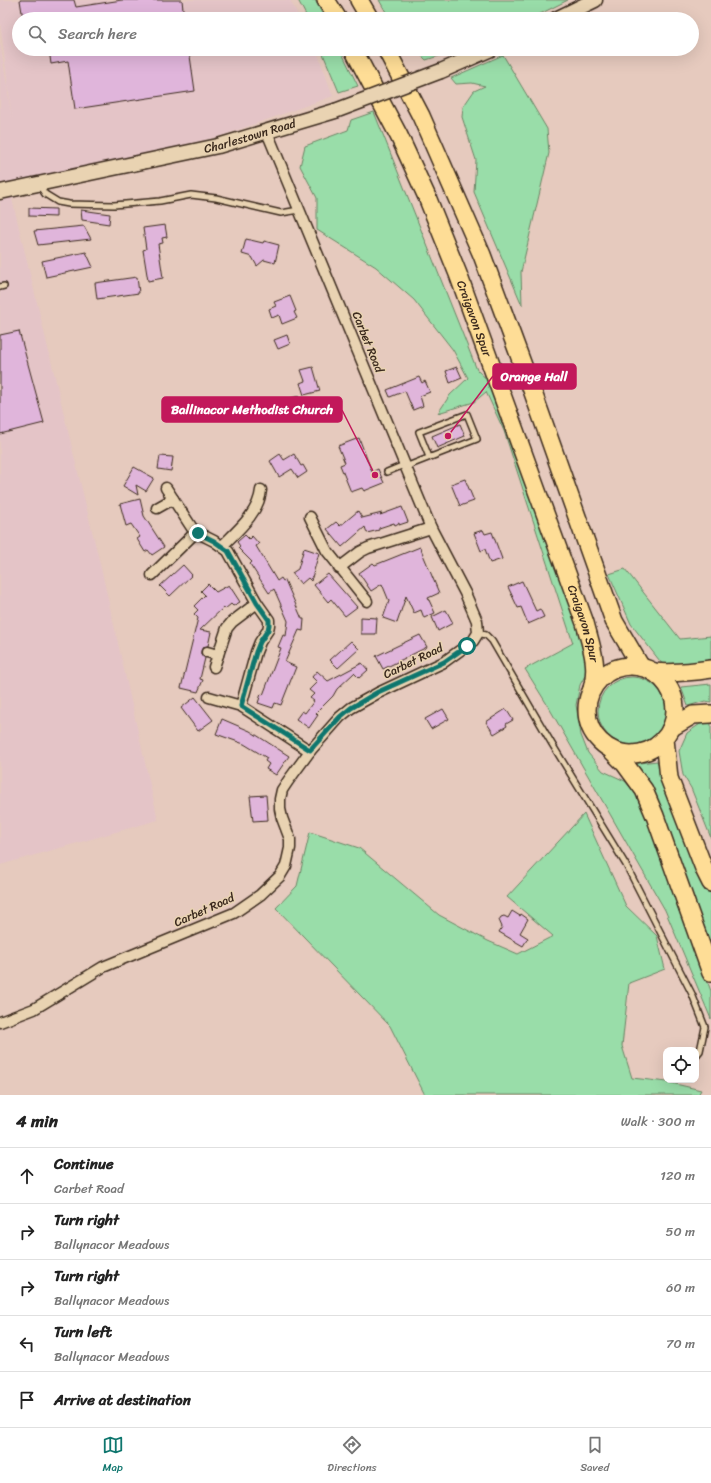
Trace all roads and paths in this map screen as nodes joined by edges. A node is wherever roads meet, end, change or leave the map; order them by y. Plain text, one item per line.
1 (326, 0) edge
2 (359, 0) edge
3 (595, 0) edge
4 (334, 12) edge
5 (366, 12) edge
6 (570, 12) edge
7 (358, 56) edge
8 (390, 56) edge
9 (474, 56) edge
10 (267, 132) junction
11 (39, 185) junction
12 (0, 192) edge
13 (299, 210) junction
14 (429, 458) junction
15 (405, 466) junction
16 (387, 472) dead end
17 (166, 488) dead end
18 (261, 490) dead end
19 (173, 499) junction
20 (157, 508) dead end
21 (310, 518) dead end
22 (431, 528) junction
23 (196, 532) junction
24 (222, 546) junction
25 (339, 568) junction
26 (152, 575) dead end
27 (367, 601) dead end
28 (257, 603) junction
29 (478, 633) junction
30 (207, 652) dead end
31 (218, 655) junction
32 (214, 667) dead end
33 (711, 669) edge
34 (647, 670) junction
35 (592, 689) junction
36 (209, 697) dead end
37 (241, 706) junction
38 (711, 714) edge
39 (668, 733) junction
40 (310, 750) junction
41 (612, 751) junction
42 (711, 883) edge
43 (711, 973) edge
44 (0, 1022) edge
45 (699, 1052) edge

1 - 4 highway
2 - 5 highway
3 - 6 main road
7 - 35 highway, Craigavon Spur
8 - 34 highway
9 - 10 main road, Charlestown Road, bridge
10 - 11 main road, Charlestown Road
10 - 13 street, Carbet Road
11 - 12 main road, Charlestown Road
11 - 13 lane
13 - 15 street, Carbet Road
14 - 14 lane
14 - 15 lane
15 - 16 lane
15 - 22 street, Carbet Road
17 - 19 street
18 - 24 street
19 - 20 street
19 - 23 street
21 - 25 street
22 - 25 street
22 - 29 street, Carbet Road
23 - 24 street
23 - 26 street
24 - 28 street
25 - 27 street
28 - 31 street
28 - 37 street
29 - 40 street, Carbet Road
29 - 45 lane
30 - 31 street
31 - 32 street
33 - 34 highway
34 - 35 highway
34 - 39 highway
35 - 41 highway
36 - 37 street
37 - 40 street
38 - 39 highway
39 - 41 highway
39 - 42 highway
40 - 44 street, Carbet Road
41 - 43 highway

